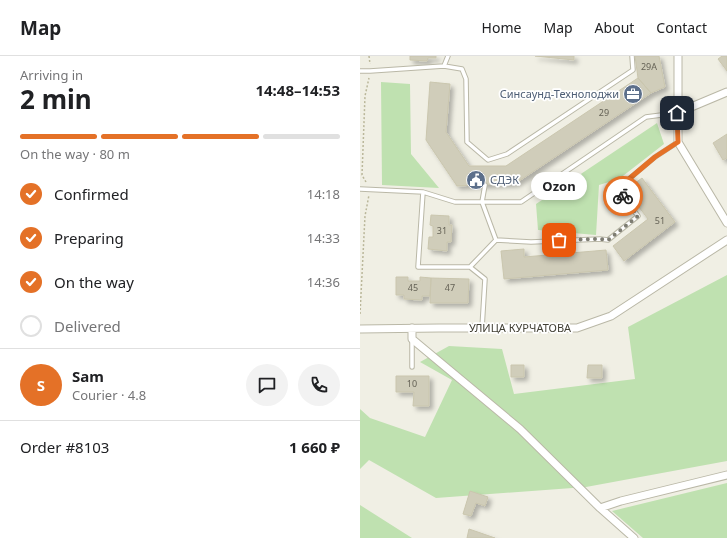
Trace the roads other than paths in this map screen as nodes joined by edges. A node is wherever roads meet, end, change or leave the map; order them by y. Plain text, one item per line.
1 (448, 56) edge
2 (632, 56) edge
3 (678, 56) edge
4 (444, 66) junction
5 (360, 71) edge
6 (725, 93) edge
7 (727, 101) edge
8 (677, 113) junction
9 (678, 142) junction
10 (488, 160) junction
11 (487, 166) dead end
12 (485, 185) dead end
13 (360, 189) edge
14 (423, 192) junction
15 (482, 202) junction
16 (727, 223) edge
17 (496, 240) junction
18 (727, 240) edge
19 (470, 267) junction
20 (412, 328) junction
21 (482, 328) junction
22 (360, 329) edge
23 (412, 339) junction
24 (412, 367) dead end
25 (727, 475) edge
26 (600, 508) junction
27 (634, 538) edge

1 - 4 lane
2 - 10 lane
3 - 8 street
4 - 5 lane
4 - 10 lane
6 - 7 street
6 - 8 street
8 - 9 street
8 - 15 lane
9 - 16 street
9 - 17 lane
10 - 11 lane
12 - 15 lane
13 - 14 lane
14 - 15 lane
14 - 19 lane
15 - 17 lane
17 - 19 lane
18 - 21 street, УЛИЦА КУРЧАТОВА
19 - 21 lane
20 - 21 street, УЛИЦА КУРЧАТОВА
20 - 22 street, УЛИЦА КУРЧАТОВА
20 - 23 street
23 - 24 lane
23 - 26 street
25 - 26 street
26 - 27 street

